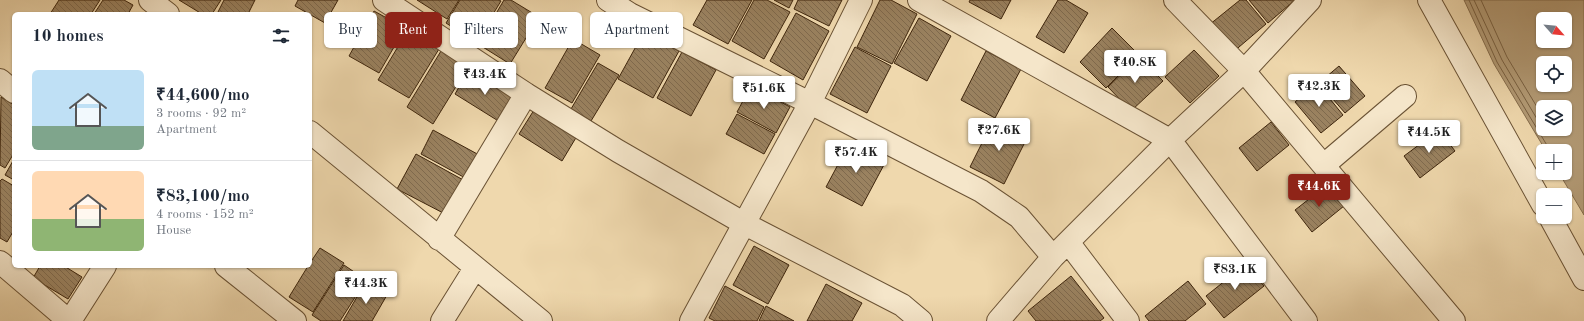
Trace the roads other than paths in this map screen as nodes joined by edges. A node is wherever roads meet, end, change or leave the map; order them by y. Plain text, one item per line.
1 (384, 0) edge
2 (608, 0) edge
3 (862, 0) edge
4 (919, 0) edge
5 (1175, 0) edge
6 (1310, 0) edge
7 (1429, 0) edge
8 (1244, 71) junction
9 (0, 80) edge
10 (12, 90) edge
11 (526, 94) junction
12 (1405, 96) dead end
13 (810, 103) junction
14 (312, 134) edge
15 (1170, 140) junction
16 (1324, 165) junction
17 (1536, 192) edge
18 (745, 224) junction
19 (1554, 224) edge
20 (439, 239) junction
21 (1068, 242) junction
22 (1053, 257) junction
23 (0, 262) edge
24 (105, 268) edge
25 (229, 268) edge
26 (475, 268) junction
27 (1584, 279) edge
28 (70, 321) edge
29 (295, 321) edge
30 (442, 321) edge
31 (541, 321) edge
32 (692, 321) edge
33 (921, 321) edge
34 (998, 321) edge
35 (1128, 321) edge
36 (1306, 321) edge
37 (1454, 321) edge

1 - 11 street
2 - 13 street
3 - 13 street
4 - 15 street
5 - 8 street
6 - 8 street
7 - 17 street
8 - 15 street
8 - 16 street
9 - 10 street
11 - 18 street
11 - 20 street
12 - 16 street
13 - 18 street
13 - 22 street
14 - 20 street
15 - 21 street
15 - 36 street
16 - 37 street
18 - 32 street
18 - 33 street
19 - 27 street
20 - 26 street
21 - 22 street
21 - 35 street
22 - 34 street
23 - 28 street
24 - 28 street
25 - 29 street
26 - 30 street
26 - 31 street

